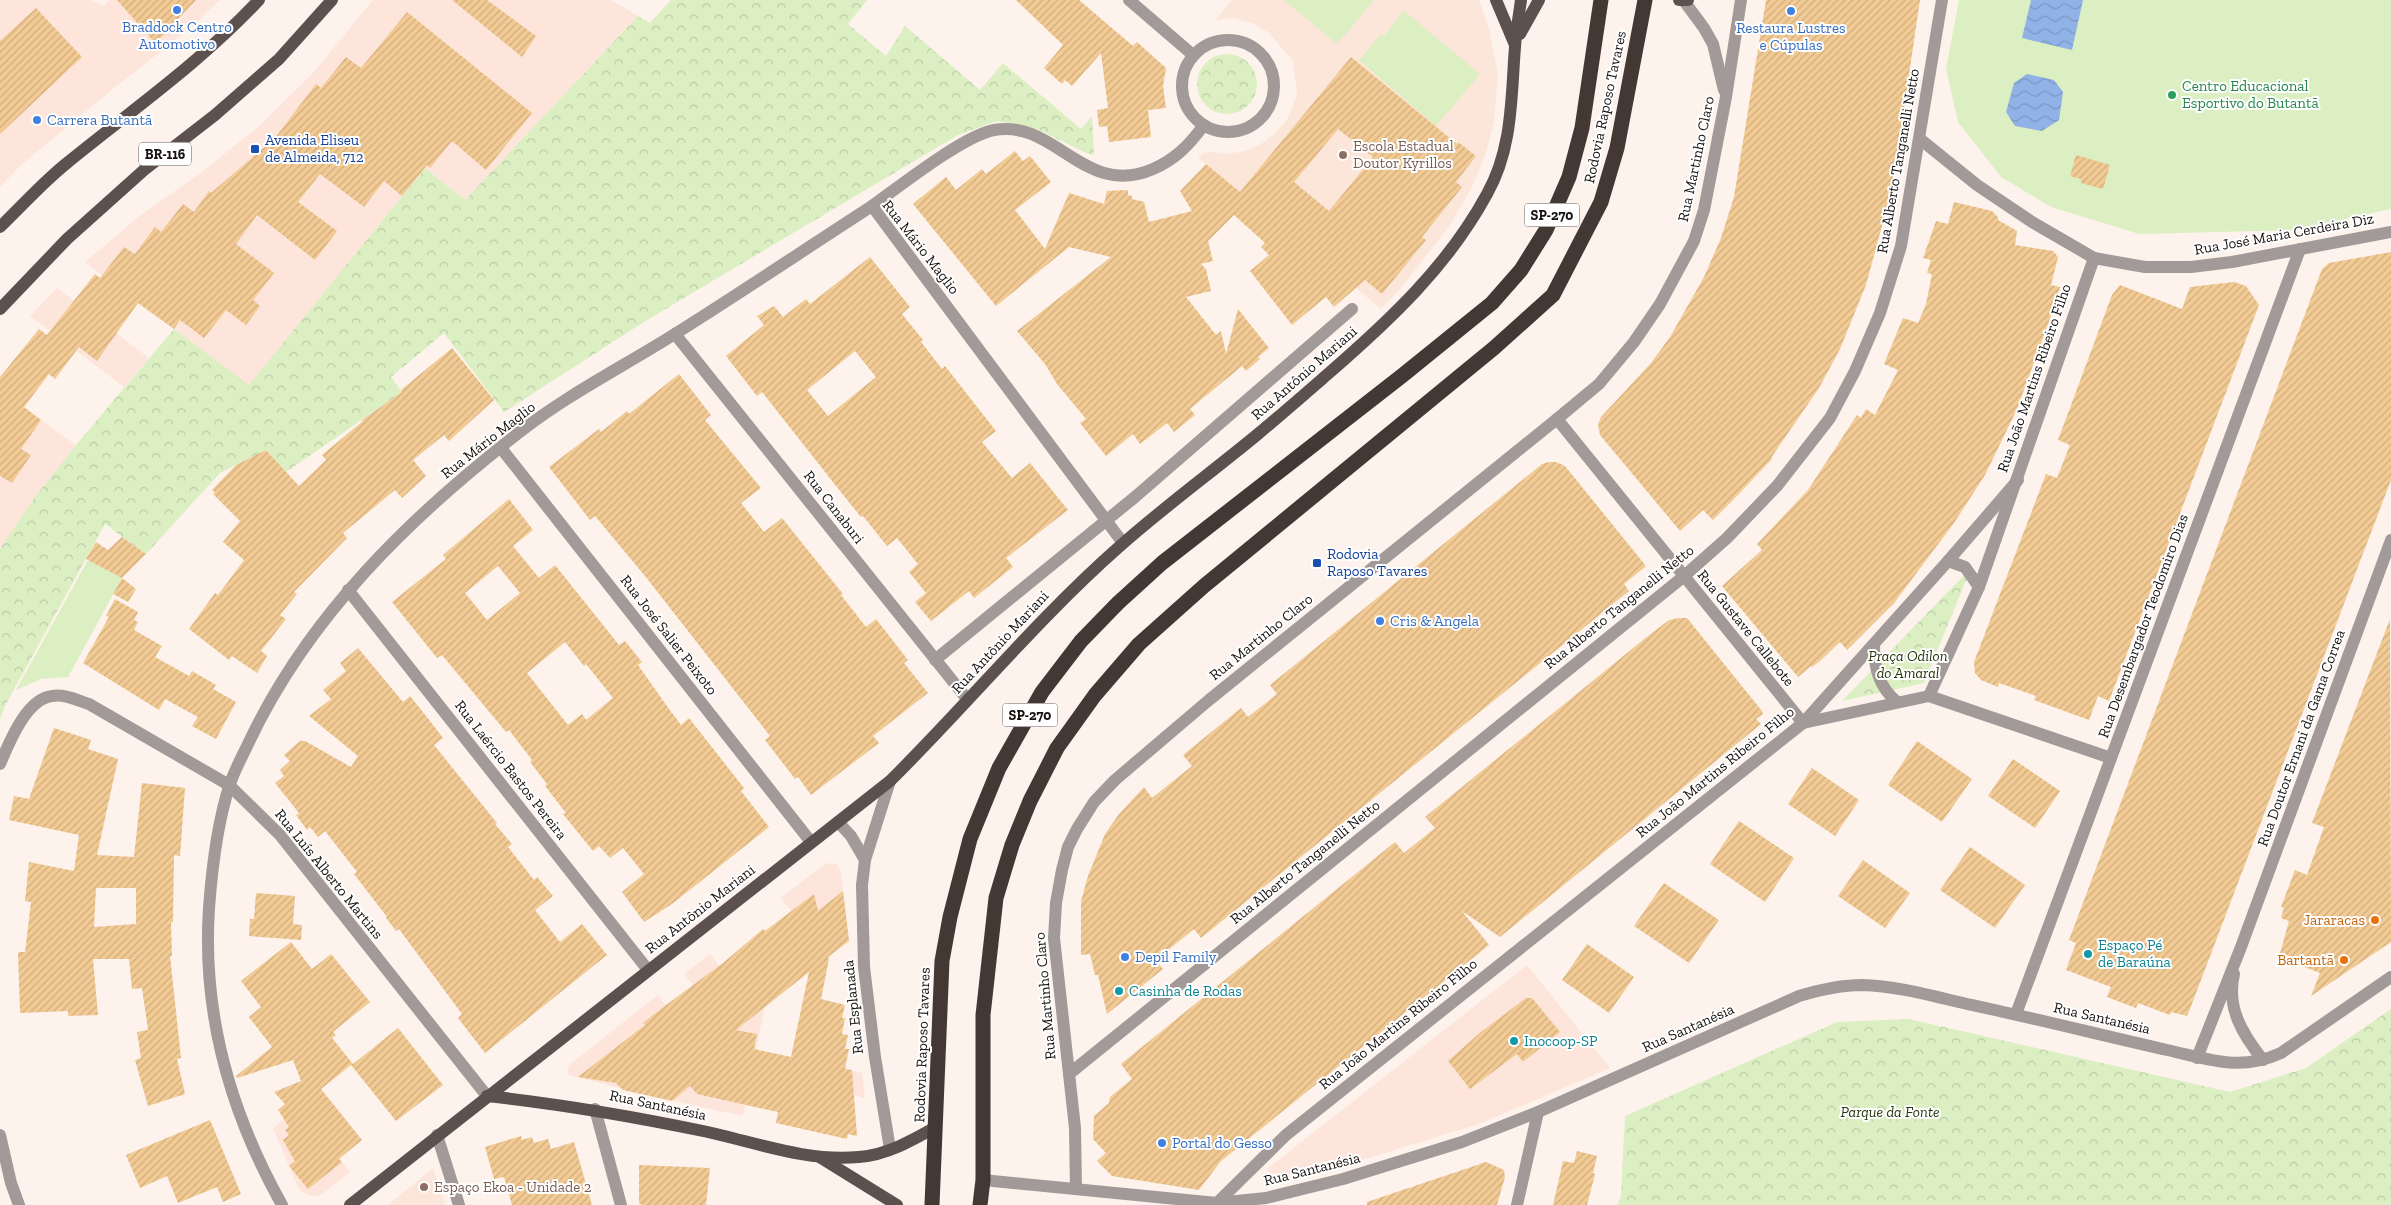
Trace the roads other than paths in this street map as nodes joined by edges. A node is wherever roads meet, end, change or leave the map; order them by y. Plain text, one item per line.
1 (259, 0) edge
2 (332, 0) edge
3 (1129, 0) edge
4 (1496, 0) edge
5 (1521, 0) edge
6 (1539, 0) edge
7 (1601, 0) edge
8 (1645, 0) edge
9 (1679, 0) edge
10 (1684, 0) edge
11 (1688, 0) edge
12 (1741, 0) edge
13 (1942, 0) edge
14 (1515, 45) junction
15 (1193, 55) junction
16 (1726, 98) junction
17 (1204, 125) junction
18 (1920, 139) junction
19 (872, 206) junction
20 (0, 227) edge
21 (2391, 232) edge
22 (2300, 249) junction
23 (2094, 258) junction
24 (1352, 308) dead end
25 (0, 309) edge
26 (676, 334) junction
27 (1557, 419) junction
28 (502, 448) junction
29 (2018, 480) junction
30 (1107, 520) junction
31 (2391, 540) edge
32 (1123, 543) junction
33 (1948, 561) junction
34 (1683, 577) junction
35 (1979, 587) junction
36 (348, 590) junction
37 (1874, 645) junction
38 (935, 660) junction
39 (1929, 696) junction
40 (967, 699) junction
41 (1897, 702) junction
42 (1803, 723) junction
43 (2111, 758) junction
44 (0, 764) edge
45 (890, 781) junction
46 (230, 785) junction
47 (838, 822) junction
48 (811, 842) junction
49 (865, 860) junction
50 (2240, 948) junction
51 (648, 970) junction
52 (2391, 977) edge
53 (2016, 1014) junction
54 (2197, 1058) junction
55 (2263, 1060) junction
56 (1069, 1074) junction
57 (487, 1096) junction
58 (594, 1109) junction
59 (1538, 1112) junction
60 (936, 1127) junction
61 (0, 1135) edge
62 (437, 1135) junction
63 (890, 1149) junction
64 (821, 1158) junction
65 (5, 1180) edge
66 (983, 1180) junction
67 (1076, 1189) junction
68 (1217, 1203) junction
69 (19, 1205) edge
70 (282, 1205) edge
71 (350, 1205) edge
72 (459, 1205) edge
73 (621, 1205) edge
74 (897, 1205) edge
75 (932, 1205) edge
76 (980, 1205) edge
77 (1517, 1205) edge

1 - 20 main road
2 - 25 main road, BR-116
3 - 15 street
4 - 14 main road
5 - 14 main road, Rua Antônio Mariani
6 - 14 main road
7 - 60 highway, Rodovia Raposo Tavares / SP-270
8 - 66 highway, Rodovia Raposo Tavares / SP-270
9 - 10 main road
10 - 11 main road
10 - 16 street
12 - 16 street, Rua Martinho Claro
13 - 18 street, Rua Alberto Tanganelli Netto
14 - 32 main road, Rua Antônio Mariani
15 - 17 street
15 - 17 street
16 - 27 street, Rua Martinho Claro
17 - 19 street
18 - 23 street, Rua José Maria Cerdeira Diz
18 - 34 street, Rua Alberto Tanganelli Netto
19 - 26 street, Rua Mário Maglio
19 - 30 street, Rua Mário Maglio
21 - 22 street, Rua José Maria Cerdeira Diz
22 - 23 street, Rua José Maria Cerdeira Diz
22 - 43 street, Rua Desembargador Teodomiro Dias
23 - 29 street, Rua João Martins Ribeiro Filho
24 - 30 street, Rua Antônio Mariani
26 - 28 street, Rua Mário Maglio
26 - 38 street, Rua Canaburi
27 - 34 street, Rua Gustave Callebote
27 - 56 street, Rua Martinho Claro
28 - 36 street, Rua Mário Maglio
28 - 48 street, Rua José Salier Peixoto
29 - 33 street, Rua João Martins Ribeiro Filho
29 - 35 street
30 - 32 street, Rua Mário Maglio
30 - 38 street, Rua Antônio Mariani
31 - 50 street, Rua Doutor Ernani da Gama Correa
32 - 40 main road, Rua Antônio Mariani
33 - 35 street
33 - 37 street, Rua João Martins Ribeiro Filho
34 - 42 street, Rua Gustave Callebote
34 - 56 street, Rua Alberto Tanganelli Netto
35 - 39 street
36 - 46 street, Rua Mário Maglio
36 - 51 street, Rua Laércio Bastos Pereira
37 - 41 street
37 - 42 street, Rua João Martins Ribeiro Filho
38 - 40 street, Rua Canaburi
39 - 41 street
39 - 43 street
40 - 45 main road, Rua Antônio Mariani
41 - 42 street
42 - 68 street, Rua João Martins Ribeiro Filho
43 - 53 street, Rua Desembargador Teodomiro Dias
44 - 46 street, Rua Luís Alberto Martins
45 - 47 main road, Rua Antônio Mariani
45 - 49 street, Rua Esplanada
46 - 57 street, Rua Luís Alberto Martins
46 - 70 street, Rua Mário Maglio
47 - 48 main road, Rua Antônio Mariani
47 - 49 street
48 - 51 main road, Rua Antônio Mariani
49 - 63 street, Rua Esplanada
50 - 54 street, Rua Doutor Ernani da Gama Correa
50 - 55 street, Rua Doutor Ernani da Gama Correa
51 - 57 main road, Rua Antônio Mariani
52 - 55 street, Rua Santanésia
53 - 54 street, Rua Santanésia
53 - 59 street, Rua Santanésia
54 - 55 street, Rua Santanésia
56 - 67 street, Rua Martinho Claro
57 - 58 main road, Rua Santanésia
57 - 62 main road, Rua Antônio Mariani
58 - 64 main road, Rua Santanésia
58 - 73 street
59 - 68 street, Rua Santanésia
59 - 77 street
60 - 63 main road, Rua Santanésia
60 - 75 highway, Rodovia Raposo Tavares / SP-270
61 - 65 street
62 - 71 main road, Rua Antônio Mariani
62 - 72 street
63 - 64 main road, Rua Santanésia
64 - 74 main road, Rua Santanésia
65 - 69 street
66 - 67 street, Rua Santanésia
66 - 76 highway, Rodovia Raposo Tavares / SP-270
67 - 68 street, Rua Santanésia

